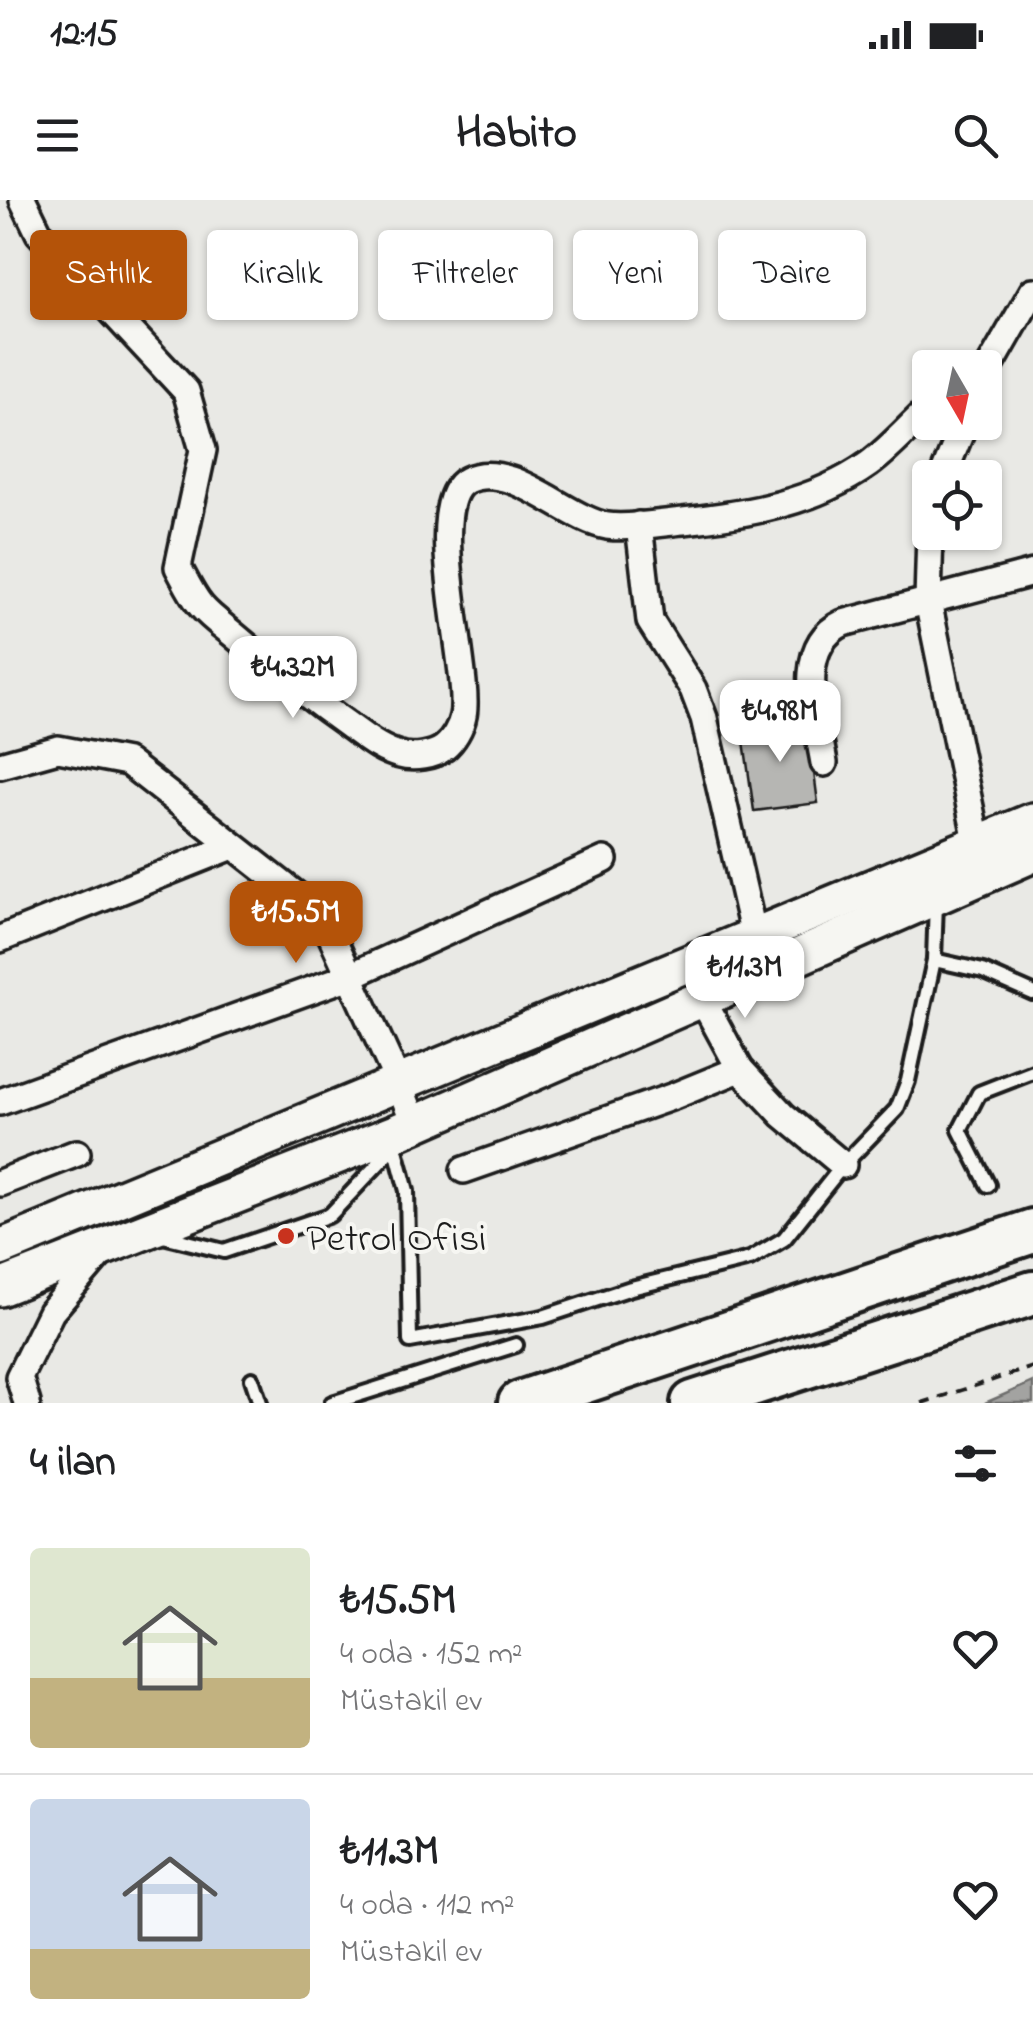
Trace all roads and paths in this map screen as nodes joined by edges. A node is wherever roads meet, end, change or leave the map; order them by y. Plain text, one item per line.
1 (23, 200) edge
2 (1033, 291) edge
3 (999, 350) edge
4 (912, 424) edge
5 (638, 525) junction
6 (929, 550) edge
7 (1033, 573) edge
8 (928, 601) junction
9 (824, 763) dead end
10 (0, 765) edge
11 (1033, 821) edge
12 (234, 846) junction
13 (1033, 854) edge
14 (604, 860) dead end
15 (981, 860) junction
16 (936, 897) junction
17 (754, 936) junction
18 (0, 938) edge
19 (934, 960) junction
20 (350, 976) junction
21 (1033, 993) edge
22 (702, 999) junction
23 (740, 1069) junction
24 (1033, 1072) edge
25 (400, 1084) junction
26 (0, 1102) edge
27 (405, 1136) junction
28 (78, 1154) dead end
29 (843, 1165) junction
30 (464, 1170) dead end
31 (0, 1183) edge
32 (988, 1185) dead end
33 (1033, 1231) edge
34 (147, 1232) junction
35 (109, 1244) junction
36 (0, 1248) edge
37 (0, 1288) edge
38 (1033, 1293) edge
39 (516, 1345) dead end
40 (1033, 1367) edge
41 (252, 1379) dead end
42 (26, 1403) edge
43 (260, 1403) edge
44 (332, 1403) edge
45 (520, 1403) edge
46 (693, 1403) edge
47 (922, 1403) edge

1 - 5 street
2 - 3 street
4 - 5 street
5 - 17 street
6 - 8 street
7 - 8 street
8 - 9 street
8 - 15 street
10 - 12 street
11 - 15 main road
12 - 18 street
12 - 20 street
13 - 15 main road
14 - 20 street
15 - 16 main road
15 - 17 main road
16 - 19 lane
16 - 22 main road
17 - 25 main road
19 - 21 lane
19 - 29 lane
20 - 25 street
20 - 26 street
22 - 23 street
22 - 27 main road
23 - 29 street
23 - 30 street
24 - 32 lane
25 - 27 street
25 - 36 main road
27 - 29 lane
27 - 34 main road
27 - 34 lane
28 - 31 street
33 - 45 highway
34 - 35 main road
35 - 37 main road
35 - 42 street
38 - 46 highway
39 - 44 lane
40 - 47 path
41 - 43 lane

